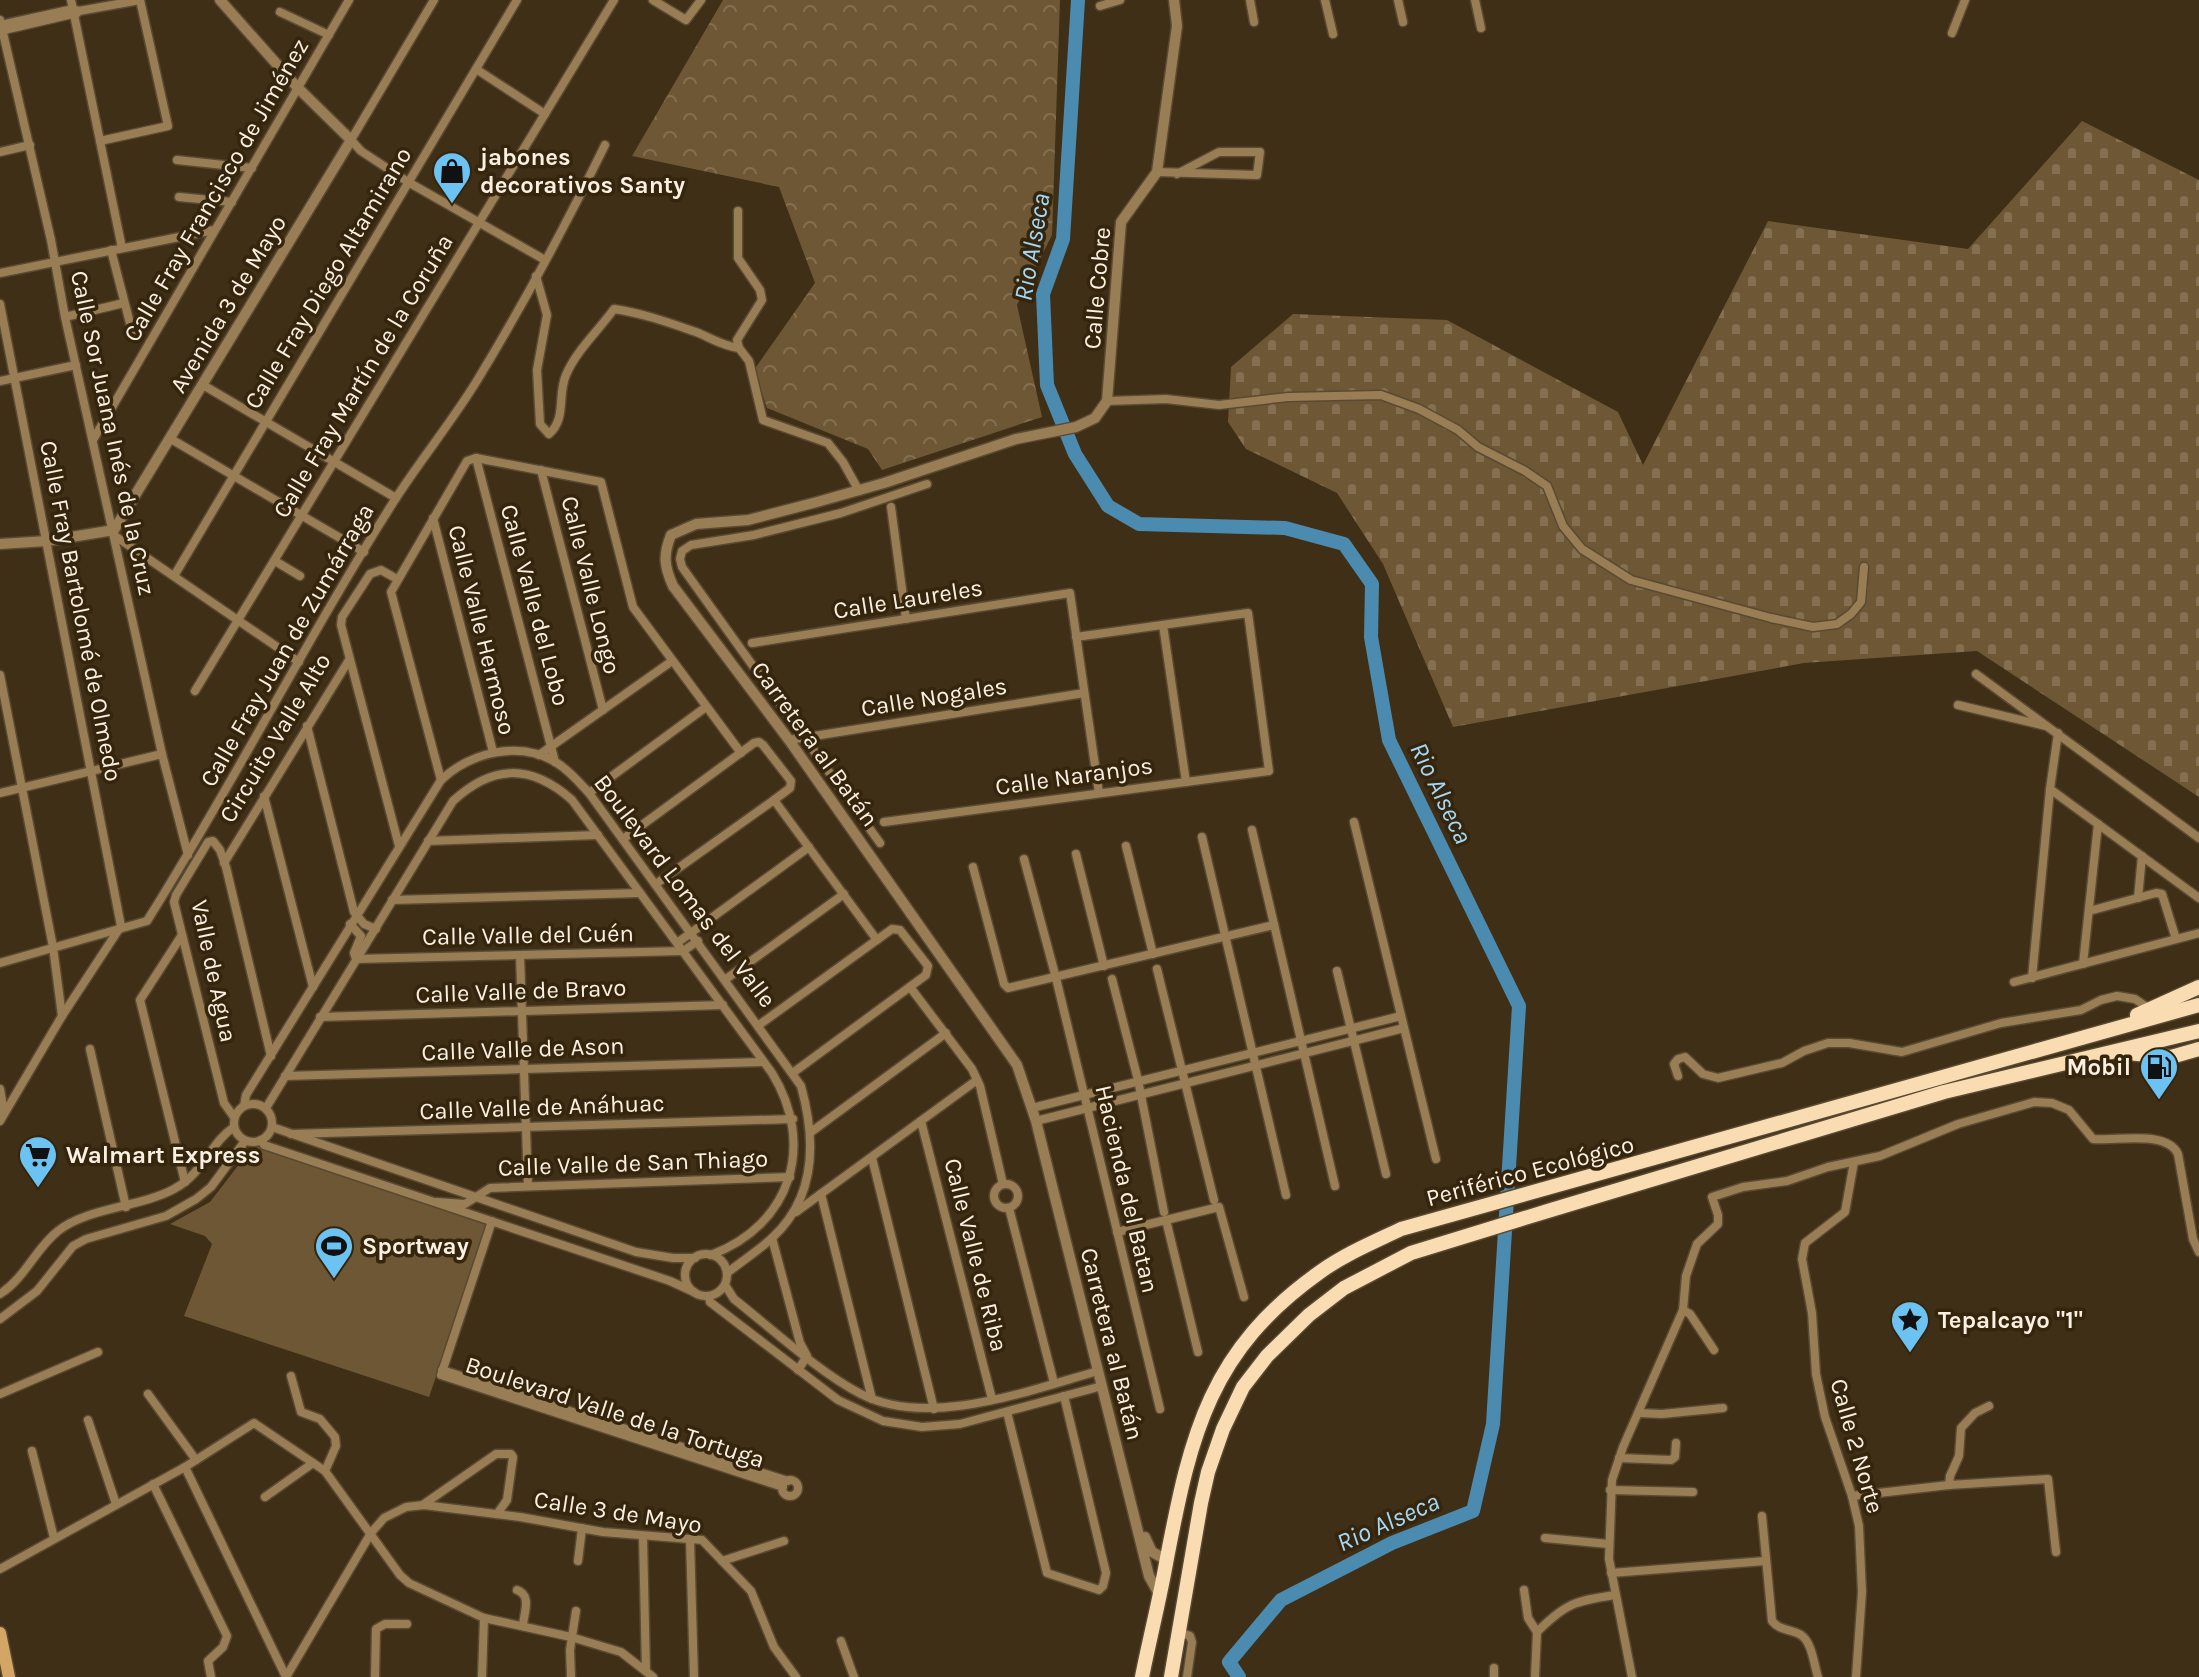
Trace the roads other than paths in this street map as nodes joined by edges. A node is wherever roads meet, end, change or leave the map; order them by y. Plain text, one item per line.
1 (140, 0) edge
2 (220, 0) edge
3 (349, 0) edge
4 (434, 0) edge
5 (517, 0) edge
6 (614, 0) edge
7 (653, 0) edge
8 (701, 0) edge
9 (1120, 0) edge
10 (1174, 0) edge
11 (1250, 0) edge
12 (1325, 0) edge
13 (1398, 0) edge
14 (1475, 0) edge
15 (1965, 0) edge
16 (1100, 6) dead end
17 (74, 9) edge
18 (280, 12) dead end
19 (1254, 22) dead end
20 (1403, 22) dead end
21 (1, 26) edge
22 (1481, 28) dead end
23 (1952, 33) dead end
24 (1333, 34) dead end
25 (329, 35) junction
26 (476, 69) junction
27 (297, 87) junction
28 (545, 114) junction
29 (351, 140) junction
30 (100, 141) junction
31 (30, 145) junction
32 (605, 145) dead end
33 (0, 152) edge
34 (177, 160) dead end
35 (252, 168) junction
36 (1157, 172) junction
37 (1177, 174) junction
38 (408, 182) junction
39 (179, 197) dead end
40 (232, 202) junction
41 (738, 211) dead end
42 (479, 222) junction
43 (214, 230) junction
44 (122, 248) junction
45 (111, 250) junction
46 (545, 260) junction
47 (56, 262) junction
48 (0, 273) edge
49 (536, 276) junction
50 (124, 303) junction
51 (0, 304) edge
52 (65, 317) junction
53 (132, 331) dead end
54 (739, 348) junction
55 (76, 365) junction
56 (15, 378) junction
57 (0, 381) edge
58 (203, 385) junction
59 (1107, 401) junction
60 (266, 422) junction
61 (171, 439) junction
62 (93, 441) junction
63 (476, 458) junction
64 (334, 462) junction
65 (541, 470) junction
66 (234, 476) junction
67 (884, 483) junction
68 (927, 484) dead end
69 (859, 491) junction
70 (396, 498) junction
71 (889, 502) junction
72 (302, 515) junction
73 (433, 518) junction
74 (114, 533) junction
75 (47, 541) junction
76 (0, 544) edge
77 (364, 552) junction
78 (275, 561) junction
79 (1864, 567) dead end
80 (174, 576) junction
81 (300, 576) dead end
82 (394, 583) junction
83 (906, 619) junction
84 (238, 620) junction
85 (1163, 625) junction
86 (1076, 637) junction
87 (752, 643) dead end
88 (349, 660) junction
89 (672, 661) junction
90 (299, 662) junction
91 (1976, 674) dead end
92 (0, 675) edge
93 (195, 691) dead end
94 (1084, 693) junction
95 (1958, 705) dead end
96 (706, 707) junction
97 (603, 710) junction
98 (307, 726) junction
99 (2055, 730) junction
100 (804, 737) junction
101 (789, 740) junction
102 (551, 746) junction
103 (493, 752) junction
104 (741, 753) junction
105 (162, 754) junction
106 (539, 755) junction
107 (555, 762) junction
108 (93, 771) junction
109 (441, 780) junction
110 (1186, 782) junction
111 (21, 788) junction
112 (2050, 789) junction
113 (0, 793) edge
114 (589, 793) junction
115 (1099, 793) junction
116 (264, 796) junction
117 (774, 800) junction
118 (884, 822) dead end
119 (1354, 822) dead end
120 (2098, 824) junction
121 (1252, 830) dead end
122 (598, 835) junction
123 (1202, 837) dead end
124 (2199, 838) edge
125 (623, 839) junction
126 (428, 841) junction
127 (880, 843) dead end
128 (399, 846) junction
129 (1126, 846) dead end
130 (809, 847) junction
131 (1076, 854) dead end
132 (188, 855) junction
133 (2142, 856) junction
134 (1024, 859) dead end
135 (224, 863) junction
136 (973, 867) dead end
137 (656, 884) junction
138 (640, 893) junction
139 (844, 894) junction
140 (2138, 898) junction
141 (2199, 898) edge
142 (392, 900) junction
143 (2089, 911) junction
144 (355, 914) junction
145 (1274, 925) junction
146 (121, 926) junction
147 (350, 926) junction
148 (376, 929) junction
149 (182, 935) junction
150 (2198, 935) edge
151 (695, 937) junction
152 (1226, 937) junction
153 (2176, 939) junction
154 (877, 940) junction
155 (53, 947) junction
156 (680, 947) junction
157 (1153, 954) junction
158 (520, 956) junction
159 (356, 959) junction
160 (0, 963) edge
161 (2083, 964) junction
162 (1104, 966) junction
163 (1157, 969) dead end
164 (1337, 971) dead end
165 (1056, 978) junction
166 (2032, 978) junction
167 (726, 979) junction
168 (1112, 979) dead end
169 (2014, 982) dead end
170 (313, 987) junction
171 (910, 987) junction
172 (2199, 987) edge
173 (723, 1005) junction
174 (2199, 1005) edge
175 (2151, 1009) junction
176 (522, 1011) junction
177 (62, 1016) junction
178 (1401, 1016) junction
179 (320, 1017) junction
180 (759, 1025) junction
181 (1351, 1028) junction
182 (1404, 1028) junction
183 (2199, 1031) edge
184 (946, 1033) junction
185 (2091, 1036) junction
186 (1301, 1041) junction
187 (1354, 1041) junction
188 (90, 1049) dead end
189 (2199, 1049) edge
190 (2118, 1052) junction
191 (1253, 1053) junction
192 (1304, 1053) junction
193 (271, 1056) junction
194 (763, 1062) junction
195 (1256, 1065) junction
196 (524, 1069) junction
197 (1182, 1070) junction
198 (794, 1072) junction
199 (285, 1076) junction
200 (1678, 1076) dead end
201 (977, 1080) junction
202 (1138, 1080) junction
203 (1185, 1083) junction
204 (0, 1089) edge
205 (1141, 1093) junction
206 (1084, 1095) junction
207 (244, 1106) junction
208 (266, 1108) junction
209 (1032, 1108) junction
210 (1087, 1108) junction
211 (2, 1117) edge
212 (793, 1119) junction
213 (921, 1121) junction
214 (1036, 1121) junction
215 (234, 1122) junction
216 (272, 1127) junction
217 (526, 1127) junction
218 (811, 1132) junction
219 (291, 1134) junction
220 (261, 1140) junction
221 (245, 1141) junction
222 (872, 1158) junction
223 (1436, 1159) dead end
224 (1854, 1162) junction
225 (1386, 1174) dead end
226 (790, 1177) junction
227 (185, 1182) junction
228 (1003, 1184) junction
229 (528, 1186) junction
230 (1335, 1186) dead end
231 (821, 1194) junction
232 (1286, 1195) dead end
233 (158, 1196) junction
234 (478, 1198) junction
235 (435, 1202) junction
236 (1217, 1203) junction
237 (126, 1207) junction
238 (1009, 1208) junction
239 (113, 1210) junction
240 (792, 1215) junction
241 (166, 1216) junction
242 (476, 1216) junction
243 (1165, 1216) junction
244 (82, 1219) junction
245 (492, 1221) junction
246 (118, 1229) junction
247 (1117, 1232) junction
248 (772, 1238) junction
249 (86, 1239) junction
250 (2199, 1252) edge
251 (711, 1255) junction
252 (695, 1258) junction
253 (727, 1273) junction
254 (725, 1285) junction
255 (694, 1292) junction
256 (0, 1294) edge
257 (709, 1296) junction
258 (1244, 1297) dead end
259 (1683, 1310) junction
260 (0, 1319) edge
261 (799, 1346) junction
262 (1714, 1350) dead end
263 (98, 1352) dead end
264 (1198, 1352) dead end
265 (807, 1356) junction
266 (788, 1362) junction
267 (798, 1370) junction
268 (1098, 1371) junction
269 (291, 1376) dead end
270 (1054, 1383) junction
271 (1102, 1386) junction
272 (1019, 1392) junction
273 (0, 1394) edge
274 (148, 1394) dead end
275 (1064, 1396) junction
276 (872, 1399) junction
277 (992, 1399) junction
278 (1989, 1406) dead end
279 (1024, 1407) junction
280 (1723, 1408) dead end
281 (934, 1409) junction
282 (1160, 1409) dead end
283 (1007, 1412) junction
284 (1639, 1413) junction
285 (88, 1420) dead end
286 (1676, 1443) dead end
287 (32, 1451) dead end
288 (1619, 1458) junction
289 (196, 1460) junction
290 (313, 1463) junction
291 (185, 1467) junction
292 (325, 1471) junction
293 (153, 1484) junction
294 (785, 1484) dead end
295 (1949, 1485) junction
296 (1610, 1490) junction
297 (1693, 1492) dead end
298 (1852, 1496) junction
299 (265, 1497) dead end
300 (116, 1504) junction
301 (424, 1505) junction
302 (1134, 1513) junction
303 (497, 1514) junction
304 (1762, 1516) dead end
305 (582, 1528) junction
306 (371, 1533) junction
307 (643, 1537) junction
308 (54, 1538) junction
309 (1545, 1538) dead end
310 (690, 1539) junction
311 (784, 1541) dead end
312 (1608, 1544) junction
313 (2056, 1552) dead end
314 (1167, 1560) junction
315 (578, 1561) dead end
316 (722, 1561) junction
317 (1765, 1561) junction
318 (0, 1569) edge
319 (1611, 1573) junction
320 (517, 1590) dead end
321 (1524, 1590) dead end
322 (1159, 1594) junction
323 (1615, 1595) junction
324 (576, 1611) dead end
325 (484, 1618) junction
326 (407, 1624) dead end
327 (523, 1625) junction
328 (1179, 1632) junction
329 (1537, 1632) junction
330 (0, 1633) edge
331 (571, 1637) junction
332 (841, 1641) dead end
333 (649, 1674) edge
334 (9, 1677) edge
335 (211, 1677) edge
336 (286, 1677) edge
337 (375, 1677) edge
338 (482, 1677) edge
339 (571, 1677) edge
340 (694, 1677) edge
341 (796, 1677) edge
342 (854, 1677) edge
343 (1142, 1677) edge
344 (1171, 1677) edge
345 (1187, 1677) edge
346 (1535, 1677) edge
347 (1632, 1677) edge
348 (1818, 1677) edge
349 (1856, 1677) edge

1 - 17 street
1 - 30 street
2 - 27 street
3 - 25 street, Calle Fray Francisco de Jiménez
4 - 29 street, Avenida 3 de Mayo
5 - 26 street, Calle Fray Diego Altamirano
6 - 28 street, Calle Fray Martín de la Coruña
7 - 8 street
9 - 16 street
10 - 36 street, Calle Cobre
11 - 19 street
12 - 24 street
13 - 20 street
14 - 22 street
15 - 23 street
17 - 21 street
17 - 30 street
18 - 25 street
21 - 31 street, Calle Sor Juana Inés de la Cruz
25 - 27 street, Calle Fray Francisco de Jiménez
26 - 28 street
26 - 38 street, Calle Fray Diego Altamirano
27 - 29 street
27 - 35 street, Calle Fray Francisco de Jiménez
28 - 42 street, Calle Fray Martín de la Coruña
29 - 38 street
29 - 58 street, Avenida 3 de Mayo
30 - 44 street
31 - 33 street
31 - 47 street, Calle Sor Juana Inés de la Cruz
32 - 46 street, Calle Fray Juan de Zumárraga
34 - 35 street
35 - 40 street, Calle Fray Francisco de Jiménez
36 - 37 street
36 - 59 street, Calle Cobre
37 - 37 street
38 - 42 street
38 - 60 street, Calle Fray Diego Altamirano
39 - 40 street
40 - 43 street, Calle Fray Francisco de Jiménez
41 - 54 street
42 - 46 street
42 - 64 street, Calle Fray Martín de la Coruña
43 - 44 street
43 - 62 street, Calle Fray Francisco de Jiménez
44 - 45 street
45 - 47 street
45 - 50 street
46 - 49 street, Calle Fray Juan de Zumárraga
47 - 48 street
47 - 52 street, Calle Sor Juana Inés de la Cruz
49 - 54 street
49 - 70 street, Calle Fray Juan de Zumárraga
50 - 52 street
50 - 53 street
51 - 56 street, Calle Fray Bartolomé de Olmedo
52 - 55 street, Calle Sor Juana Inés de la Cruz
54 - 69 street
55 - 56 street
55 - 62 street, Calle Sor Juana Inés de la Cruz
56 - 57 street
56 - 75 street, Calle Fray Bartolomé de Olmedo
58 - 60 street
58 - 61 street, Avenida 3 de Mayo
59 - 67 street, Carretera al Batán
59 - 79 street
60 - 64 street
60 - 66 street, Calle Fray Diego Altamirano
61 - 66 street
61 - 74 street, Avenida 3 de Mayo
62 - 74 street, Calle Sor Juana Inés de la Cruz
63 - 65 street
63 - 73 street
63 - 102 street, Calle Valle del Lobo
64 - 70 street
64 - 72 street, Calle Fray Martín de la Coruña
65 - 89 street
65 - 97 street, Calle Valle Longo
66 - 72 street
66 - 80 street, Calle Fray Diego Altamirano
67 - 69 street, Carretera al Batán
67 - 71 street
68 - 71 street
69 - 101 street, Carretera al Batán
70 - 77 street, Calle Fray Juan de Zumárraga
71 - 83 street
71 - 100 street
72 - 77 street
72 - 78 street, Calle Fray Martín de la Coruña
73 - 82 street
73 - 103 street, Calle Valle Hermoso
74 - 75 street
74 - 80 street
74 - 105 street, Calle Sor Juana Inés de la Cruz
75 - 76 street
75 - 108 street, Calle Fray Bartolomé de Olmedo
77 - 90 street, Calle Fray Juan de Zumárraga
78 - 81 street
78 - 84 street, Calle Fray Martín de la Coruña
80 - 84 street
82 - 88 street, Circuito Valle Alto
82 - 109 street
83 - 86 street, Calle Laureles
83 - 87 street, Calle Laureles
84 - 90 street
84 - 93 street, Calle Fray Martín de la Coruña
85 - 86 street
85 - 110 street
85 - 110 street, Calle Naranjos
86 - 94 street
88 - 98 street, Circuito Valle Alto
88 - 128 street
89 - 96 street
89 - 97 street
90 - 132 street, Calle Fray Juan de Zumárraga
91 - 99 street
92 - 111 street
94 - 100 street, Calle Nogales
94 - 115 street
95 - 99 street
96 - 104 street
96 - 114 street
97 - 102 street
98 - 116 street, Circuito Valle Alto
98 - 144 street
99 - 112 street
99 - 124 street
100 - 101 street, Calle Nogales
100 - 127 street
101 - 209 street, Carretera al Batán
102 - 106 street
102 - 107 street, Calle Valle del Lobo
103 - 106 street, Boulevard Lomas del Valle
103 - 109 street, Boulevard Lomas del Valle
104 - 117 street
104 - 125 street
105 - 108 street
105 - 132 street, Calle Sor Juana Inés de la Cruz
106 - 107 street, Boulevard Lomas del Valle
107 - 114 street, Boulevard Lomas del Valle
108 - 111 street
108 - 146 street, Calle Fray Bartolomé de Olmedo
109 - 128 street, Boulevard Lomas del Valle
110 - 115 street, Calle Naranjos
111 - 113 street
111 - 155 street
112 - 120 street
112 - 166 street
114 - 125 street, Boulevard Lomas del Valle
115 - 118 street, Calle Naranjos
116 - 135 street, Circuito Valle Alto
116 - 170 street
117 - 130 street
117 - 137 street
119 - 178 street
120 - 133 street
120 - 143 street
121 - 145 street
122 - 126 street
122 - 126 street, Boulevard Lomas del Valle
122 - 138 street, Boulevard Lomas del Valle
123 - 152 street
125 - 137 street, Boulevard Lomas del Valle
126 - 142 street, Boulevard Lomas del Valle
128 - 144 street, Boulevard Lomas del Valle
129 - 157 street
130 - 139 street
130 - 151 street
131 - 162 street
132 - 146 street, Calle Fray Juan de Zumárraga
133 - 140 street
133 - 141 street
134 - 165 street, Hacienda del Batan
135 - 149 street, Valle de Agua
135 - 193 street
136 - 165 street
137 - 151 street, Boulevard Lomas del Valle
138 - 142 street
138 - 156 street, Boulevard Lomas del Valle
139 - 154 street
139 - 167 street
140 - 143 street
140 - 153 street
142 - 148 street, Boulevard Lomas del Valle
143 - 161 street
144 - 147 street
144 - 148 street
145 - 152 street
145 - 186 street
146 - 155 street, Calle Fray Juan de Zumárraga
146 - 177 street
147 - 159 street
147 - 170 street
148 - 159 street, Boulevard Lomas del Valle
149 - 215 street, Valle de Agua
149 - 227 street
150 - 153 street
151 - 156 street
151 - 167 street, Boulevard Lomas del Valle
152 - 157 street
152 - 191 street
153 - 161 street
154 - 171 street
154 - 180 street
155 - 160 street, Calle Fray Juan de Zumárraga
155 - 177 street
156 - 158 street, Calle Valle del Cuén
156 - 173 street, Boulevard Lomas del Valle
157 - 162 street
158 - 159 street, Calle Valle del Cuén
158 - 176 street
159 - 179 street, Boulevard Lomas del Valle
161 - 166 street
162 - 165 street
163 - 197 street
164 - 181 street
165 - 206 street, Hacienda del Batan
166 - 169 street
167 - 180 street, Boulevard Lomas del Valle
168 - 202 street
170 - 193 street
171 - 184 street
171 - 198 street
172 - 175 highway
173 - 176 street, Calle Valle de Bravo
173 - 194 street, Boulevard Lomas del Valle
174 - 185 highway, Periférico Ecológico
175 - 185 highway
175 - 200 street
176 - 179 street, Calle Valle de Bravo
176 - 196 street
177 - 211 street
178 - 181 street
178 - 182 street
179 - 199 street, Boulevard Lomas del Valle
180 - 198 street, Boulevard Lomas del Valle
181 - 186 street
181 - 187 street
182 - 187 street
182 - 223 street
183 - 190 highway, Periférico Ecológico
184 - 201 street
184 - 218 street
185 - 314 highway, Periférico Ecológico
186 - 191 street
186 - 192 street
187 - 192 street
187 - 225 street
188 - 237 street
189 - 190 highway
190 - 328 highway, Periférico Ecológico
191 - 195 street
191 - 197 street
192 - 195 street
192 - 230 street
193 - 207 street
194 - 196 street, Calle Valle de Ason
194 - 212 street, Boulevard Lomas del Valle
195 - 203 street
195 - 232 street
196 - 199 street, Calle Valle de Ason
196 - 217 street
197 - 202 street
197 - 203 street
198 - 218 street, Boulevard Lomas del Valle
199 - 208 street, Boulevard Lomas del Valle
201 - 213 street
201 - 228 street
202 - 205 street
202 - 206 street
203 - 205 street
203 - 236 street
204 - 211 street
205 - 210 street
205 - 243 street
206 - 209 street
206 - 210 street, Hacienda del Batan
207 - 208 street
207 - 215 street
208 - 216 street
209 - 214 street, Carretera al Batán
210 - 214 street
210 - 247 street, Hacienda del Batan
212 - 217 street, Calle Valle de Anáhuac
212 - 226 street, Boulevard Lomas del Valle
213 - 222 street
213 - 277 street, Calle Valle de Riba
214 - 268 street, Carretera al Batán
215 - 221 street
215 - 227 street
216 - 219 street
216 - 220 street
217 - 219 street, Calle Valle de Anáhuac
217 - 229 street
218 - 240 street, Boulevard Lomas del Valle
219 - 234 street
220 - 221 street
220 - 235 street
221 - 241 street
222 - 231 street
222 - 281 street
224 - 250 street
224 - 259 street
224 - 298 street, Calle 2 Norte
226 - 229 street, Calle Valle de San Thiago
226 - 251 street, Boulevard Lomas del Valle
227 - 233 street
228 - 238 street
228 - 238 street
229 - 234 street, Calle Valle de San Thiago
231 - 240 street
231 - 276 street
233 - 237 street
233 - 241 street
234 - 235 street, Calle Valle de San Thiago
234 - 242 street
234 - 252 street
235 - 242 street
236 - 243 street
236 - 258 street
237 - 239 street
238 - 270 street
239 - 244 street
239 - 246 street
240 - 248 street, Boulevard Lomas del Valle
241 - 246 street
242 - 245 street
243 - 247 street
243 - 264 street
244 - 249 street
244 - 256 street
245 - 255 street
245 - 294 street, Boulevard Valle de la Tortuga
246 - 249 street
247 - 282 street, Hacienda del Batan
248 - 253 street, Boulevard Lomas del Valle
248 - 261 street
249 - 260 street
251 - 252 street
251 - 253 street
252 - 255 street
253 - 254 street
254 - 257 street
254 - 261 street
255 - 257 street
257 - 266 street
259 - 262 street
259 - 284 street
261 - 265 street
261 - 266 street
263 - 273 street
265 - 267 street
265 - 276 street
266 - 267 street
267 - 283 street
268 - 270 street
268 - 271 street, Carretera al Batán
269 - 292 street
270 - 272 street
271 - 275 street
271 - 302 street, Carretera al Batán
272 - 277 street
272 - 279 street
274 - 289 street
275 - 279 street
275 - 283 street
276 - 281 street
277 - 281 street
278 - 295 street
279 - 283 street
280 - 284 street
284 - 288 street
285 - 300 street
286 - 288 street
287 - 308 street
288 - 296 street
289 - 290 street
289 - 291 street
290 - 292 street
290 - 299 street
291 - 293 street
291 - 336 street
292 - 306 street
293 - 300 street
293 - 335 street
295 - 298 street
295 - 313 street
296 - 297 street
296 - 312 street
298 - 349 street, Calle 2 Norte
300 - 308 street
301 - 303 street, Calle 3 de Mayo
301 - 303 street
301 - 306 street, Calle 3 de Mayo
302 - 314 street, Carretera al Batán
302 - 322 street, Carretera al Batán
303 - 305 street, Calle 3 de Mayo
304 - 317 street
305 - 307 street, Calle 3 de Mayo
305 - 315 street
306 - 325 street
306 - 336 street
307 - 310 street, Calle 3 de Mayo
307 - 333 street
308 - 318 street
309 - 312 street
310 - 316 street, Calle 3 de Mayo
310 - 340 street
311 - 316 street
312 - 319 street
314 - 322 highway, Periférico Ecológico
316 - 341 street, Calle 3 de Mayo
317 - 319 street
317 - 348 street
319 - 323 street
320 - 327 street
321 - 329 street
322 - 343 highway, Periférico Ecológico
323 - 329 street
323 - 347 street
324 - 331 street
325 - 327 street
325 - 338 street
326 - 337 street
327 - 331 street
328 - 344 highway, Periférico Ecológico
328 - 345 street
329 - 346 street
330 - 334 main road
331 - 333 street
331 - 339 street
332 - 342 street

